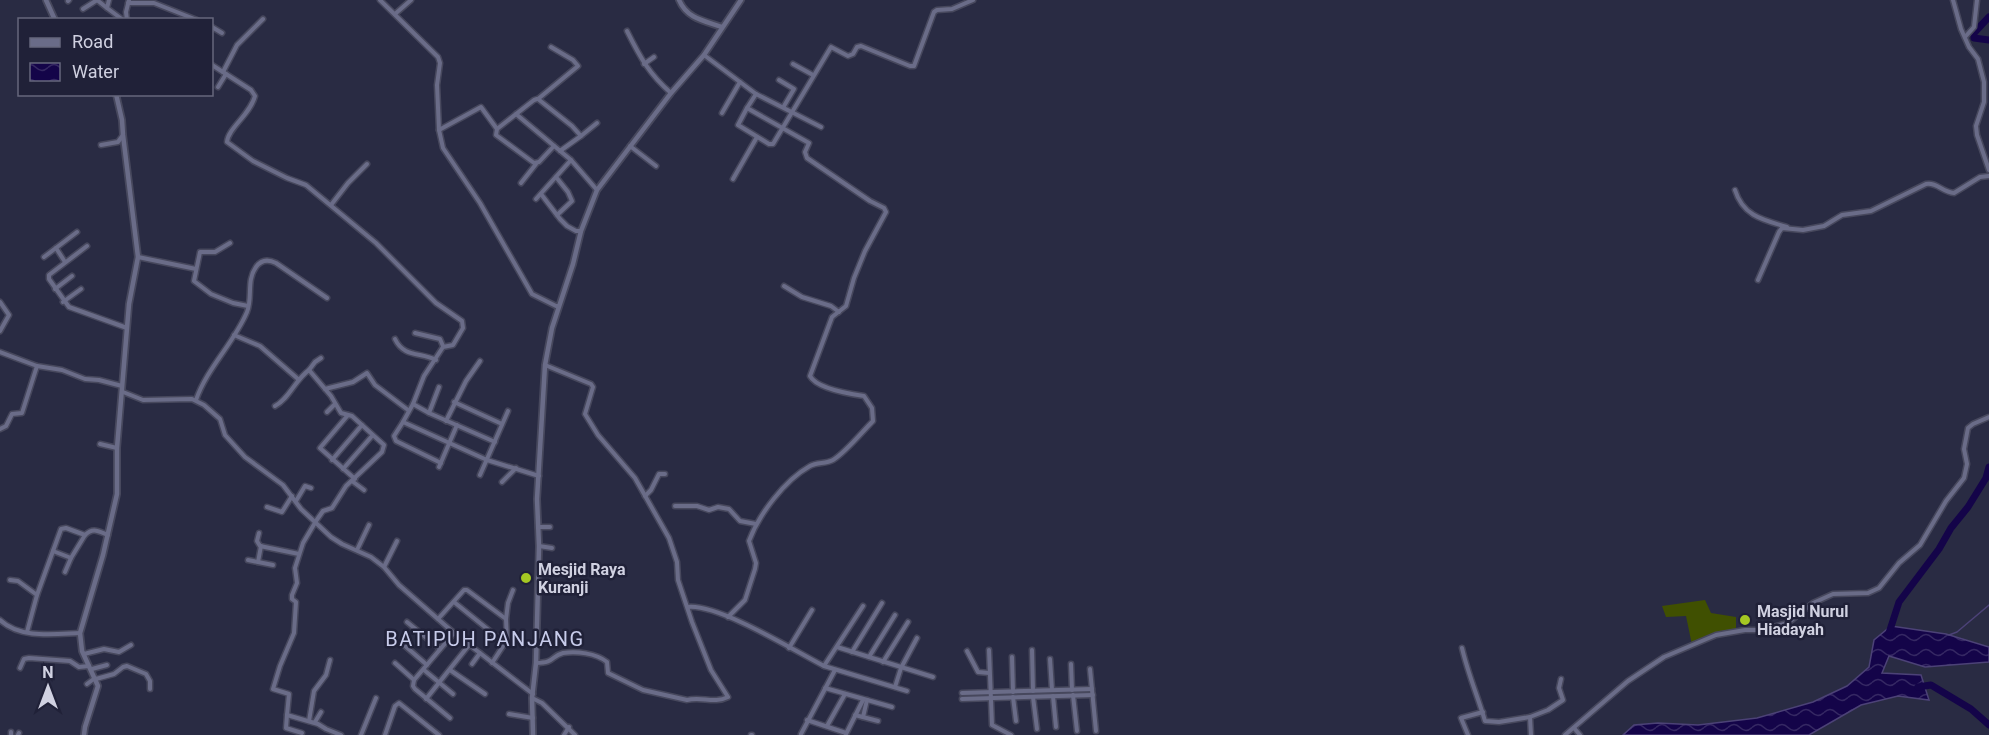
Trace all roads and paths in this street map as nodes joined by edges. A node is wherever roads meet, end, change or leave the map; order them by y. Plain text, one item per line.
1 (46, 0) edge
2 (97, 0) edge
3 (109, 0) edge
4 (380, 0) edge
5 (411, 0) edge
6 (680, 0) edge
7 (741, 0) edge
8 (973, 0) edge
9 (1953, 0) edge
10 (1977, 0) edge
11 (129, 1) edge
12 (107, 8) junction
13 (83, 9) dead end
14 (395, 14) junction
15 (54, 18) edge
16 (125, 18) edge
17 (127, 18) edge
18 (193, 18) edge
19 (263, 19) dead end
20 (722, 27) junction
21 (213, 28) edge
22 (627, 31) dead end
23 (222, 33) dead end
24 (1964, 37) junction
25 (551, 47) dead end
26 (704, 55) junction
27 (654, 57) dead end
28 (794, 63) dead end
29 (644, 64) junction
30 (213, 66) edge
31 (224, 73) junction
32 (813, 75) junction
33 (779, 80) dead end
34 (740, 81) junction
35 (218, 87) dead end
36 (794, 89) junction
37 (803, 92) junction
38 (671, 93) junction
39 (756, 94) junction
40 (117, 96) edge
41 (538, 99) junction
42 (784, 106) junction
43 (747, 108) junction
44 (792, 111) junction
45 (722, 113) dead end
46 (516, 114) junction
47 (597, 123) dead end
48 (821, 127) dead end
49 (782, 128) junction
50 (497, 129) junction
51 (439, 130) junction
52 (123, 135) junction
53 (580, 136) junction
54 (757, 137) junction
55 (101, 145) dead end
56 (554, 146) junction
57 (630, 146) junction
58 (560, 151) junction
59 (571, 160) junction
60 (367, 164) dead end
61 (536, 164) junction
62 (656, 166) dead end
63 (1989, 170) edge
64 (1989, 176) edge
65 (556, 177) junction
66 (733, 179) dead end
67 (521, 183) dead end
68 (597, 190) junction
69 (1735, 190) dead end
70 (541, 194) junction
71 (536, 199) dead end
72 (331, 205) junction
73 (557, 215) junction
74 (1791, 228) junction
75 (581, 231) junction
76 (77, 232) dead end
77 (230, 243) dead end
78 (87, 246) dead end
79 (56, 248) junction
80 (138, 257) junction
81 (44, 258) dead end
82 (65, 262) junction
83 (196, 269) junction
84 (72, 276) dead end
85 (1758, 280) dead end
86 (784, 286) dead end
87 (55, 289) junction
88 (81, 290) dead end
89 (327, 298) dead end
90 (0, 302) edge
91 (63, 302) junction
92 (248, 306) junction
93 (560, 306) junction
94 (839, 312) junction
95 (127, 328) junction
96 (0, 331) edge
97 (415, 333) dead end
98 (234, 335) junction
99 (395, 339) dead end
100 (442, 347) junction
101 (0, 352) edge
102 (321, 358) dead end
103 (436, 360) junction
104 (480, 361) dead end
105 (545, 365) junction
106 (37, 366) junction
107 (309, 370) junction
108 (298, 379) junction
109 (440, 387) dead end
110 (123, 389) junction
111 (325, 389) junction
112 (196, 400) junction
113 (454, 402) junction
114 (335, 404) junction
115 (413, 404) junction
116 (275, 406) dead end
117 (408, 410) junction
118 (508, 411) dead end
119 (327, 412) dead end
120 (429, 413) junction
121 (348, 414) junction
122 (1989, 417) edge
123 (446, 421) junction
124 (403, 422) junction
125 (502, 424) junction
126 (362, 425) junction
127 (457, 425) junction
128 (0, 429) edge
129 (372, 436) junction
130 (495, 442) junction
131 (100, 444) dead end
132 (449, 444) junction
133 (117, 448) junction
134 (332, 460) junction
135 (486, 460) junction
136 (516, 468) junction
137 (343, 469) junction
138 (665, 474) dead end
139 (480, 475) dead end
140 (539, 476) junction
141 (353, 480) junction
142 (501, 482) dead end
143 (311, 488) dead end
144 (364, 490) dead end
145 (292, 496) junction
146 (645, 496) junction
147 (296, 501) junction
148 (675, 506) dead end
149 (267, 507) dead end
150 (316, 521) junction
151 (756, 524) junction
152 (369, 525) dead end
153 (538, 527) junction
154 (550, 527) dead end
155 (259, 533) dead end
156 (85, 535) junction
157 (109, 535) junction
158 (397, 541) dead end
159 (261, 546) junction
160 (539, 546) junction
161 (552, 548) dead end
162 (357, 550) junction
163 (53, 551) junction
164 (299, 554) junction
165 (71, 558) junction
166 (248, 561) dead end
167 (258, 562) junction
168 (273, 565) dead end
169 (384, 567) junction
170 (65, 572) dead end
171 (10, 580) dead end
172 (513, 590) dead end
173 (37, 595) junction
174 (454, 602) junction
175 (882, 603) dead end
176 (863, 606) dead end
177 (688, 607) junction
178 (812, 610) dead end
179 (895, 615) dead end
180 (728, 617) junction
181 (438, 619) junction
182 (506, 619) junction
183 (1, 622) edge
184 (407, 622) dead end
185 (908, 622) dead end
186 (27, 632) junction
187 (80, 633) junction
188 (454, 633) junction
189 (917, 638) dead end
190 (506, 644) junction
191 (131, 645) dead end
192 (404, 645) dead end
193 (469, 645) junction
194 (837, 647) junction
195 (789, 648) junction
196 (1462, 648) dead end
197 (440, 649) junction
198 (989, 650) dead end
199 (1032, 650) dead end
200 (967, 651) dead end
201 (852, 652) junction
202 (480, 653) junction
203 (84, 654) junction
204 (869, 657) junction
205 (1012, 657) dead end
206 (1050, 659) dead end
207 (330, 660) dead end
208 (883, 662) junction
209 (395, 663) dead end
210 (536, 663) junction
211 (472, 664) dead end
212 (492, 664) junction
213 (1071, 664) dead end
214 (107, 665) dead end
215 (824, 666) junction
216 (91, 667) junction
217 (425, 667) junction
218 (20, 668) dead end
219 (901, 668) junction
220 (1090, 669) dead end
221 (450, 670) junction
222 (835, 670) junction
223 (989, 673) junction
224 (933, 677) dead end
225 (96, 678) junction
226 (1561, 679) dead end
227 (414, 680) junction
228 (440, 683) junction
229 (87, 684) dead end
230 (895, 687) junction
231 (825, 688) junction
232 (150, 689) dead end
233 (1092, 689) junction
234 (1052, 690) junction
235 (1072, 690) junction
236 (907, 691) dead end
237 (1033, 691) junction
238 (1013, 692) junction
239 (453, 694) dead end
240 (485, 694) dead end
241 (845, 694) junction
242 (989, 695) junction
243 (1092, 695) junction
244 (533, 696) junction
245 (962, 696) dead end
246 (1053, 696) junction
247 (1073, 696) junction
248 (1012, 697) junction
249 (1033, 697) junction
250 (376, 698) dead end
251 (426, 699) junction
252 (865, 700) junction
253 (892, 707) dead end
254 (321, 712) dead end
255 (1483, 712) junction
256 (509, 714) dead end
257 (287, 715) junction
258 (855, 715) junction
259 (863, 717) junction
260 (1530, 717) junction
261 (450, 718) dead end
262 (532, 718) junction
263 (807, 720) junction
264 (878, 721) dead end
265 (1016, 721) dead end
266 (309, 722) junction
267 (315, 722) junction
268 (827, 726) junction
269 (569, 727) junction
270 (1056, 727) dead end
271 (1574, 728) junction
272 (286, 729) junction
273 (1037, 729) dead end
274 (1077, 731) dead end
275 (1096, 731) dead end
276 (302, 733) dead end
277 (285, 734) edge
278 (801, 734) edge
279 (846, 734) edge
280 (84, 735) edge
281 (341, 735) edge
282 (361, 735) edge
283 (385, 735) edge
284 (439, 735) edge
285 (533, 735) edge
286 (564, 735) edge
287 (575, 735) edge
288 (1011, 735) edge
289 (1468, 735) edge
290 (1531, 735) edge
291 (1565, 735) edge
292 (1580, 735) edge

1 - 15 street
2 - 12 street
2 - 13 street
3 - 12 street
4 - 14 street
5 - 14 street
6 - 20 street
7 - 20 street
8 - 32 street
9 - 24 street
10 - 24 street
11 - 17 street
11 - 18 street
12 - 16 street
14 - 51 street
19 - 31 street
20 - 26 street
21 - 23 street
22 - 29 street
24 - 63 street
25 - 41 street
26 - 34 street
26 - 38 street
27 - 29 street
28 - 32 street
29 - 38 street
30 - 31 street
31 - 35 street
31 - 72 street
32 - 37 street
33 - 36 street
34 - 39 street
34 - 45 street
36 - 37 street
36 - 42 street
37 - 44 street
38 - 57 street
39 - 42 street
39 - 43 street
40 - 52 street
41 - 46 street
41 - 53 street
42 - 44 street
43 - 49 street
43 - 54 street
44 - 48 street
44 - 49 street
46 - 50 street
46 - 56 street
47 - 53 street
49 - 54 street
49 - 94 street
50 - 51 street
50 - 61 street
51 - 93 street
52 - 55 street
52 - 80 street
53 - 58 street
54 - 66 street
56 - 58 street
56 - 61 street
57 - 62 street
57 - 68 street
58 - 59 street
59 - 65 street
59 - 68 street
60 - 72 street
61 - 67 street
64 - 74 street
65 - 70 street
65 - 73 street
68 - 75 street
69 - 74 street
70 - 71 street
70 - 73 street
72 - 100 street
73 - 75 street
74 - 85 street
75 - 93 street
76 - 79 street
77 - 83 street
78 - 82 street
79 - 81 street
79 - 82 street
80 - 83 street
80 - 95 street
82 - 87 street
83 - 92 street
84 - 87 street
86 - 94 street
87 - 91 street
88 - 91 street
89 - 92 street
90 - 96 street
91 - 95 street
92 - 98 street
93 - 105 street
94 - 151 street
95 - 110 street
97 - 100 street
98 - 108 street
98 - 112 street
99 - 103 street
100 - 103 street
101 - 106 street
102 - 107 street
103 - 115 street
104 - 113 street
105 - 140 street
105 - 146 street
106 - 110 street
106 - 128 street
107 - 108 street
107 - 111 street
108 - 116 street
109 - 120 street
110 - 112 street
110 - 133 street
111 - 114 street
111 - 117 street
112 - 145 street
113 - 123 street
113 - 125 street
114 - 119 street
114 - 121 street
115 - 117 street
115 - 120 street
117 - 124 street
118 - 125 street
120 - 123 street
121 - 126 street
121 - 134 street
122 - 271 street
123 - 127 street
124 - 132 street
124 - 132 street
125 - 130 street
126 - 129 street
126 - 134 street
127 - 130 street
127 - 132 street
129 - 137 street
129 - 141 street
130 - 135 street
131 - 133 street
132 - 135 street
133 - 157 street
134 - 137 street
135 - 136 street
135 - 139 street
136 - 140 street
136 - 142 street
137 - 141 street
138 - 146 street
140 - 153 street
141 - 144 street
141 - 150 street
143 - 147 street
145 - 147 street
145 - 149 street
146 - 177 street
147 - 150 street
148 - 151 street
150 - 162 street
150 - 164 street
151 - 180 street
152 - 162 street
153 - 154 street
153 - 160 street
155 - 159 street
156 - 157 street
156 - 163 street
156 - 165 street
157 - 187 street
158 - 169 street
159 - 164 street
159 - 167 street
160 - 161 street
160 - 210 street
162 - 169 street
163 - 165 street
163 - 173 street
164 - 257 street
165 - 170 street
166 - 167 street
167 - 168 street
169 - 181 street
171 - 173 street
172 - 182 street
173 - 186 street
174 - 181 street
174 - 182 street
174 - 190 street
175 - 201 street
176 - 194 street
177 - 180 street
177 - 210 street
178 - 195 street
179 - 204 street
180 - 195 street
181 - 188 street
182 - 190 street
183 - 186 street
184 - 197 street
185 - 208 street
186 - 187 street
187 - 203 street
188 - 193 street
188 - 197 street
189 - 219 street
190 - 212 street
191 - 203 street
192 - 217 street
193 - 202 street
193 - 221 street
194 - 201 street
194 - 215 street
195 - 215 street
196 - 255 street
197 - 217 street
198 - 223 street
199 - 237 street
200 - 223 street
201 - 204 street
202 - 211 street
202 - 212 street
203 - 216 street
204 - 208 street
205 - 238 street
206 - 234 street
207 - 266 street
208 - 219 street
209 - 227 street
210 - 244 street
212 - 244 street
213 - 235 street
214 - 216 street
215 - 222 street
216 - 218 street
216 - 225 street
217 - 227 street
217 - 228 street
219 - 224 street
219 - 230 street
220 - 233 street
221 - 228 street
221 - 240 street
222 - 230 street
222 - 231 street
223 - 242 street
225 - 229 street
225 - 232 street
225 - 280 street
226 - 260 street
227 - 251 street
228 - 239 street
228 - 251 street
230 - 236 street
231 - 241 street
231 - 263 street
233 - 235 street
233 - 243 street
234 - 235 street
234 - 237 street
237 - 238 street
238 - 242 street
241 - 252 street
241 - 268 street
242 - 245 street
242 - 248 street
242 - 288 street
243 - 247 street
243 - 275 street
244 - 262 street
244 - 269 street
246 - 247 street
246 - 249 street
246 - 270 street
247 - 274 street
248 - 249 street
248 - 265 street
249 - 273 street
250 - 282 street
251 - 261 street
252 - 253 street
252 - 258 street
252 - 259 street
254 - 267 street
255 - 260 street
255 - 289 street
256 - 262 street
257 - 266 street
257 - 272 street
258 - 259 street
258 - 279 street
259 - 264 street
260 - 290 street
262 - 285 street
263 - 268 street
263 - 278 street
266 - 267 street
267 - 281 street
268 - 279 street
269 - 286 street
269 - 287 street
271 - 291 street
271 - 292 street
272 - 276 street
272 - 277 street
283 - 284 street

